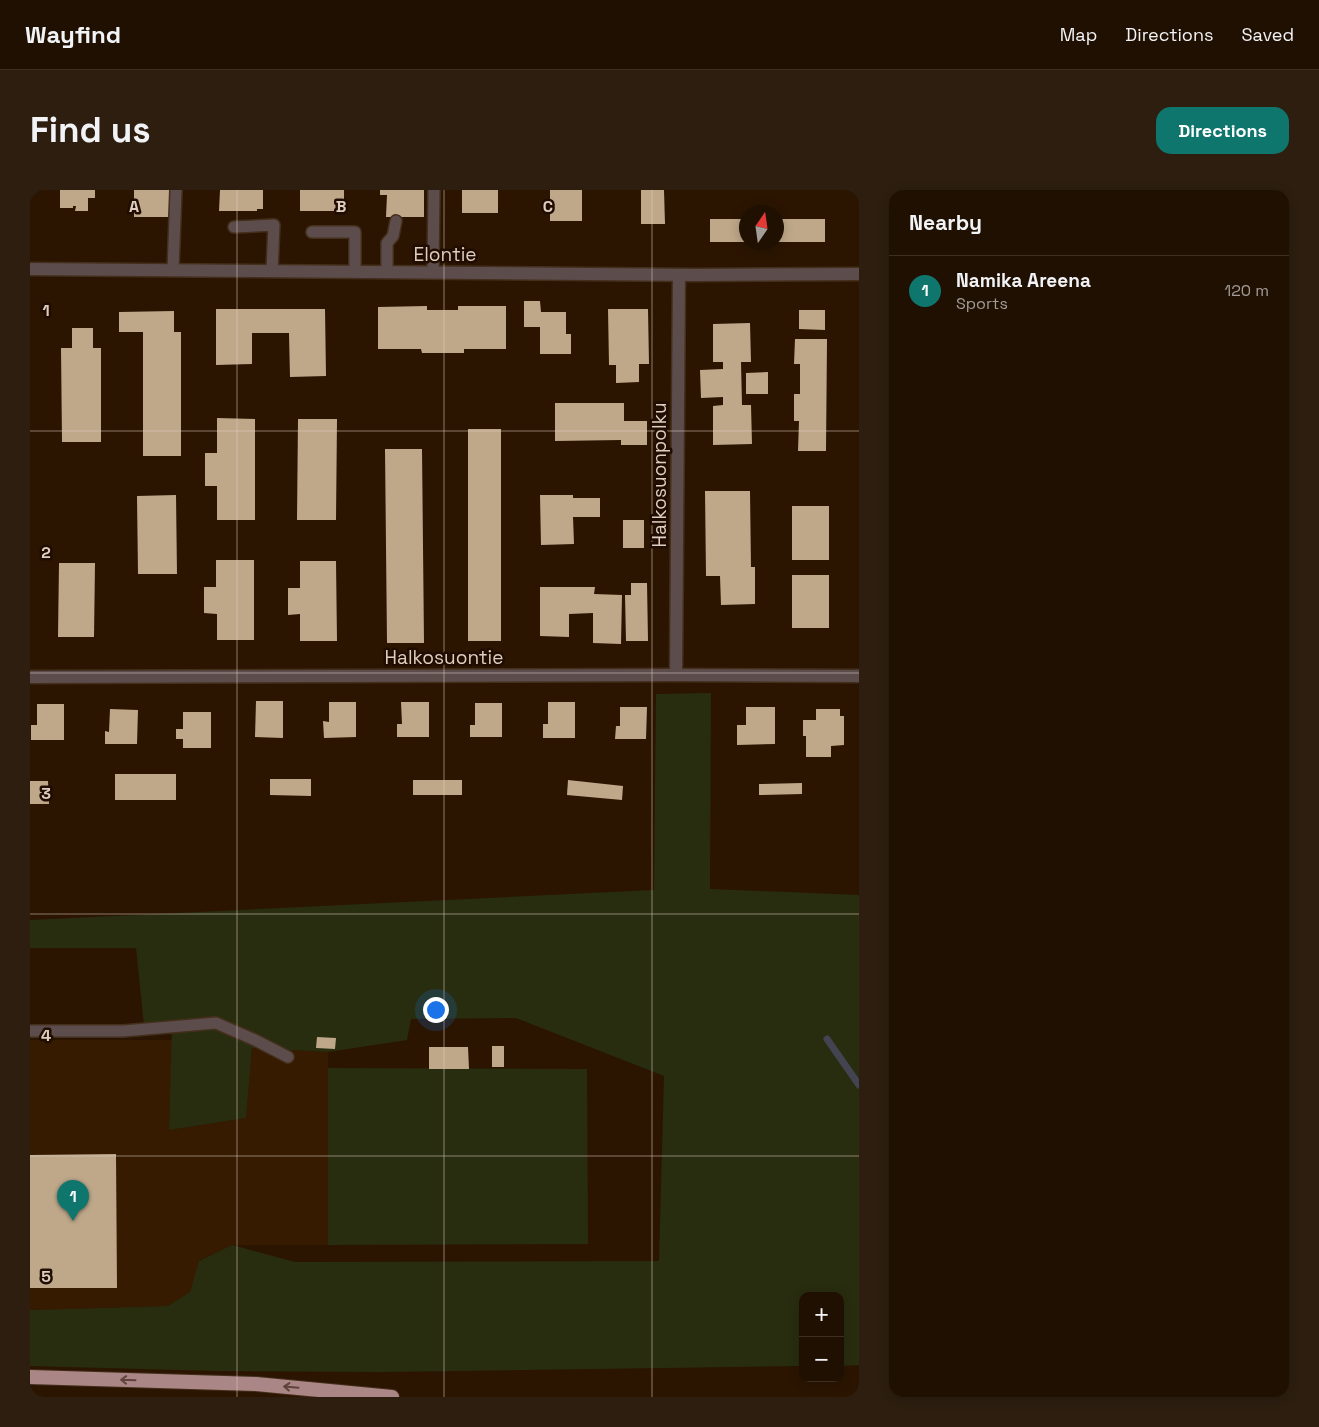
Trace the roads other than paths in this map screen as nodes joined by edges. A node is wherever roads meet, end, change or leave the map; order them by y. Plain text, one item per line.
1 (176, 190) edge
2 (434, 190) edge
3 (396, 221) dead end
4 (234, 227) dead end
5 (312, 232) dead end
6 (30, 269) edge
7 (173, 270) junction
8 (272, 271) junction
9 (355, 272) junction
10 (387, 272) junction
11 (433, 272) junction
12 (859, 274) edge
13 (679, 275) junction
14 (676, 676) junction
15 (859, 676) edge
16 (30, 677) edge
17 (30, 1031) edge
18 (288, 1057) dead end
19 (30, 1377) edge
20 (392, 1397) edge

1 - 7 lane
2 - 11 lane
3 - 10 lane
4 - 8 lane
5 - 9 lane
6 - 7 street, Elontie
7 - 8 street, Elontie
8 - 9 street, Elontie
9 - 10 street, Elontie
10 - 11 street, Elontie
11 - 13 street, Elontie
12 - 13 street, Elontie
13 - 14 street, Halkosuonpolku
14 - 15 street, Halkosuontie
14 - 16 street, Halkosuontie
17 - 18 lane
20 -> 19 highway

